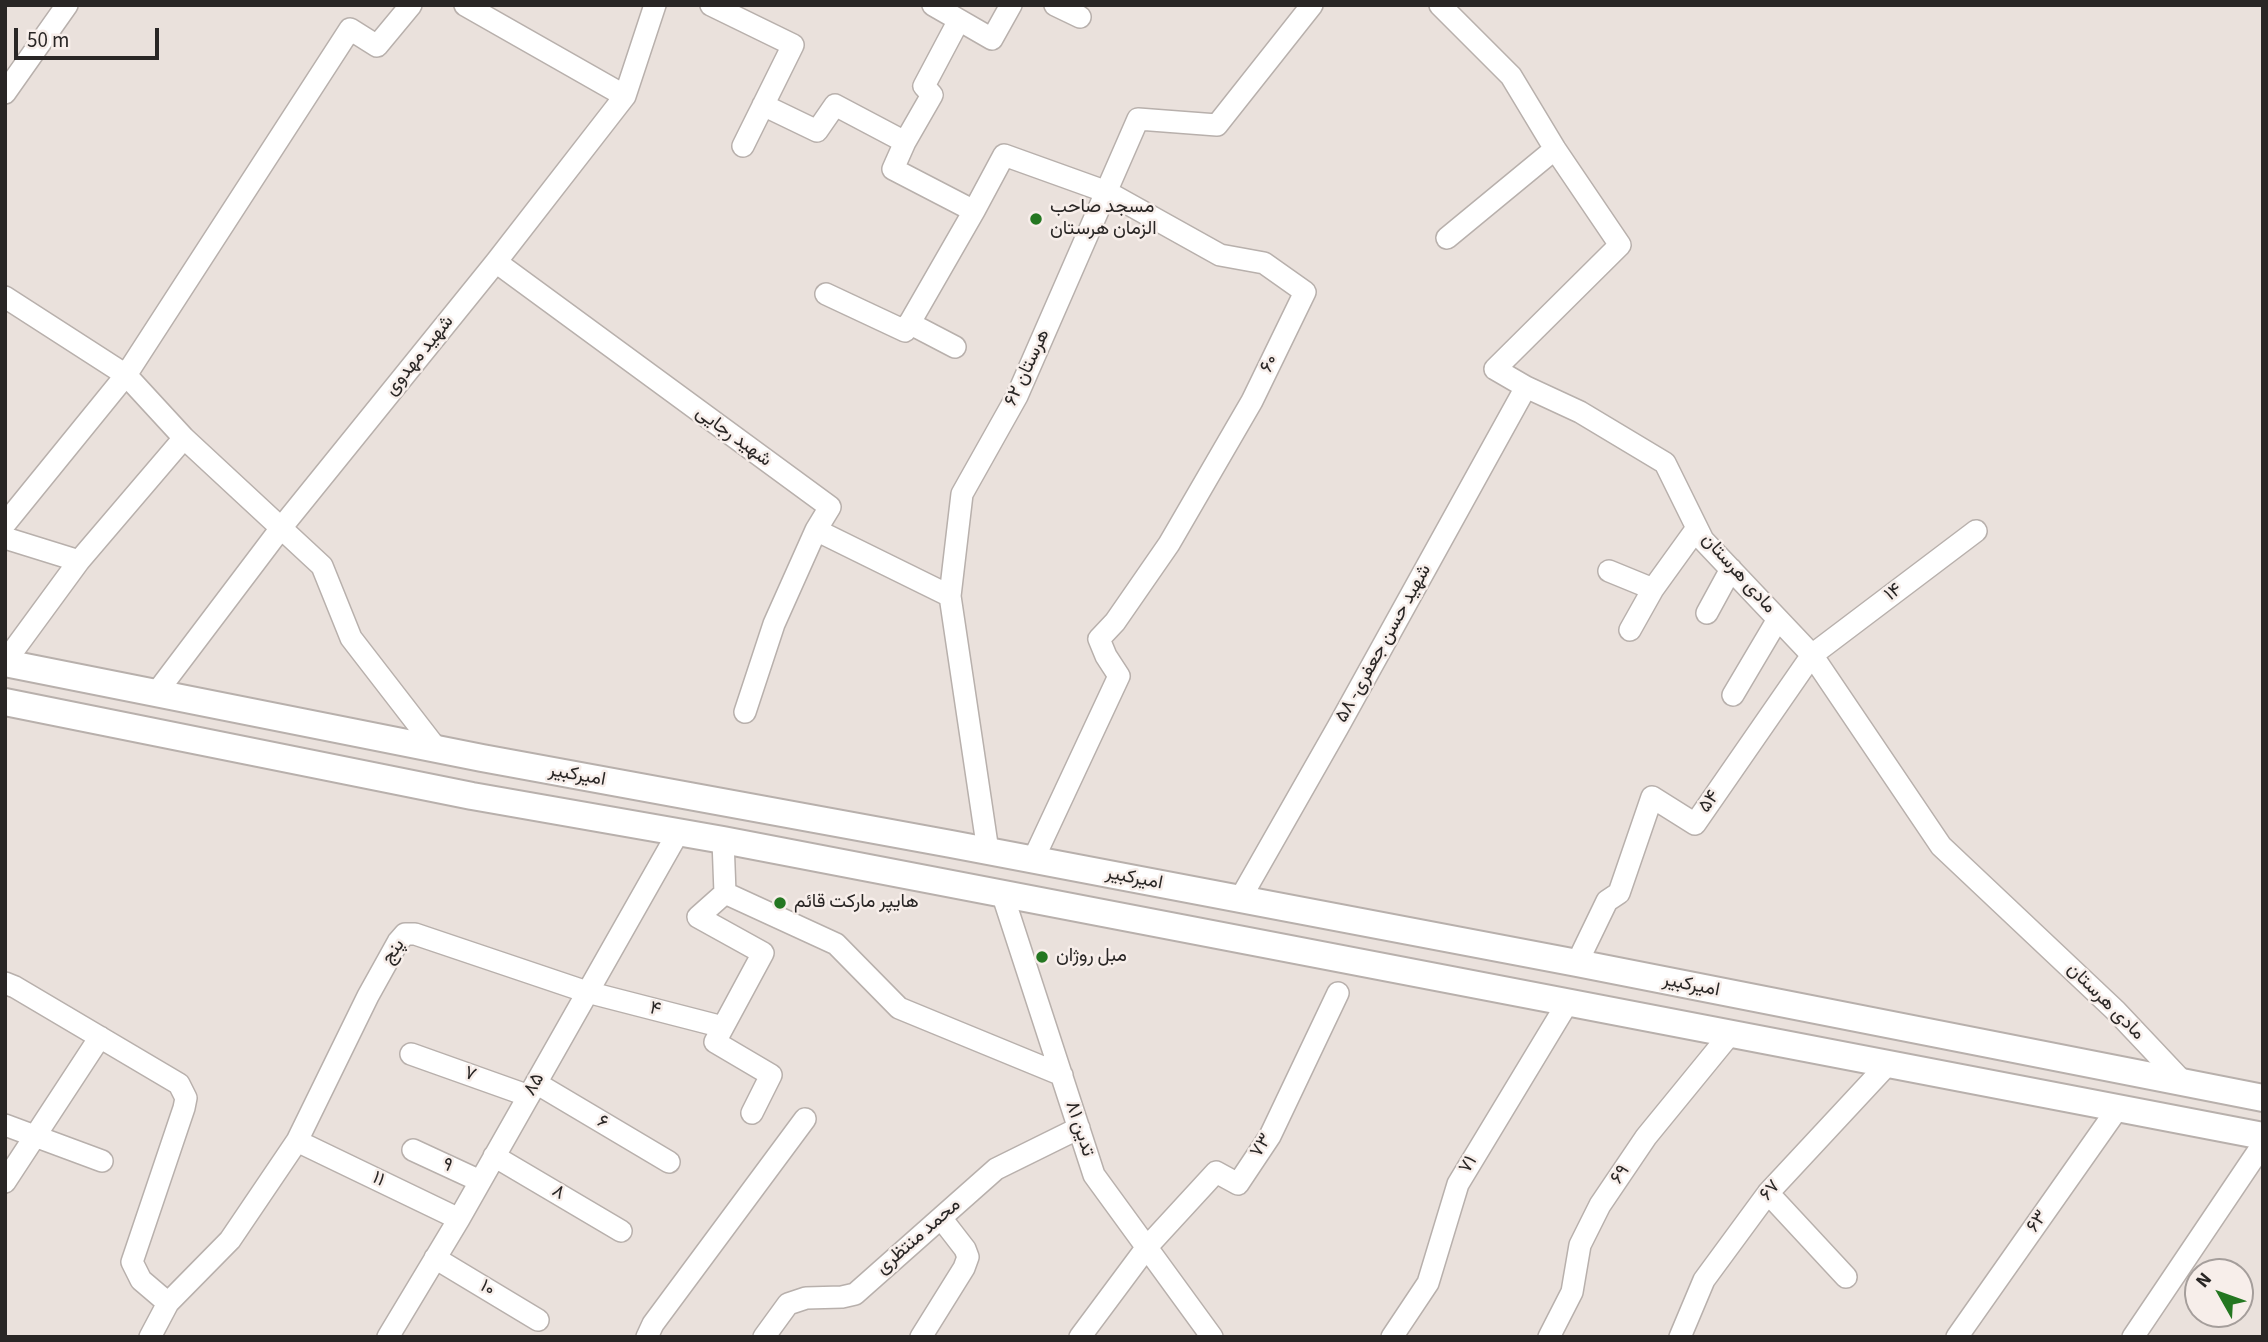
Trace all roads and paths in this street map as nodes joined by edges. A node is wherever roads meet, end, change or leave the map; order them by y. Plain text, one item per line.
1 (67, 5) edge
2 (411, 5) edge
3 (465, 5) edge
4 (654, 5) edge
5 (711, 5) edge
6 (933, 5) edge
7 (1011, 5) edge
8 (1055, 5) edge
9 (1312, 5) edge
10 (1440, 5) edge
11 (1080, 17) dead end
12 (958, 20) junction
13 (5, 93) edge
14 (625, 96) junction
15 (763, 105) junction
16 (905, 142) junction
17 (743, 146) dead end
18 (1555, 149) junction
19 (1107, 192) junction
20 (974, 211) junction
21 (1447, 238) dead end
22 (496, 262) junction
23 (826, 294) dead end
24 (5, 297) edge
25 (909, 323) junction
26 (955, 347) dead end
27 (126, 375) junction
28 (1526, 387) junction
29 (184, 438) junction
30 (5, 524) edge
31 (281, 528) junction
32 (1697, 528) junction
33 (816, 530) junction
34 (1976, 531) dead end
35 (5, 538) edge
36 (79, 561) junction
37 (1731, 569) junction
38 (1609, 571) dead end
39 (1653, 589) junction
40 (950, 596) junction
41 (1707, 613) dead end
42 (1778, 619) junction
43 (1630, 630) dead end
44 (1812, 655) junction
45 (5, 663) edge
46 (157, 692) junction
47 (1733, 695) dead end
48 (5, 702) edge
49 (745, 712) dead end
50 (436, 748) junction
51 (482, 758) junction
52 (528, 767) junction
53 (472, 796) junction
54 (520, 804) junction
55 (679, 831) junction
56 (723, 839) junction
57 (988, 851) junction
58 (1033, 860) junction
59 (725, 892) junction
60 (1002, 893) junction
61 (1240, 899) junction
62 (1577, 962) junction
63 (5, 984) edge
64 (587, 992) junction
65 (1338, 993) dead end
66 (1568, 1002) junction
67 (723, 1027) junction
68 (1731, 1034) junction
69 (100, 1037) junction
70 (1979, 1044) junction
71 (411, 1054) dead end
72 (1888, 1064) junction
73 (1062, 1076) junction
74 (1973, 1080) junction
75 (2184, 1083) junction
76 (532, 1089) junction
77 (2263, 1098) edge
78 (2118, 1108) junction
79 (752, 1113) dead end
80 (805, 1119) dead end
81 (5, 1125) edge
82 (1079, 1128) junction
83 (35, 1135) junction
84 (2263, 1136) edge
85 (297, 1141) junction
86 (2263, 1144) edge
87 (413, 1150) dead end
88 (495, 1156) junction
89 (102, 1161) dead end
90 (668, 1162) dead end
91 (480, 1181) junction
92 (5, 1182) edge
93 (1768, 1193) junction
94 (941, 1218) junction
95 (458, 1219) junction
96 (621, 1231) dead end
97 (1147, 1247) junction
98 (435, 1258) junction
99 (1846, 1277) dead end
100 (169, 1303) junction
101 (538, 1320) dead end
102 (150, 1337) edge
103 (388, 1337) edge
104 (647, 1337) edge
105 (764, 1337) edge
106 (921, 1337) edge
107 (1080, 1337) edge
108 (1212, 1337) edge
109 (1392, 1337) edge
110 (1549, 1337) edge
111 (1680, 1337) edge
112 (1957, 1337) edge
113 (2133, 1337) edge

1 - 13 street
2 - 27 street
3 - 14 street
4 - 14 street, شهید مهدوی
5 - 15 street
6 - 12 street
7 - 12 street
8 - 11 street
9 - 19 street, هرستان ۶۲
10 - 18 street, مادی هرستان
12 - 16 street
14 - 22 street, شهید مهدوی
15 - 16 street
15 - 17 street
16 - 20 street
18 - 21 street
18 - 28 street, مادی هرستان
19 - 20 street, ۶۰
19 - 40 street, هرستان ۶۲
19 - 58 street, ۶۰
20 - 25 street
22 - 31 street, شهید مهدوی
22 - 33 street, شهید رجایی
23 - 25 street
24 - 27 street
25 - 26 street
27 - 29 street
27 - 30 street
28 - 32 street, مادی هرستان
28 - 61 street, شهید حسن جعفری- ۵۸
29 - 31 street
29 - 36 street
31 - 46 street, شهید مهدوی
31 - 50 street
32 - 37 street, مادی هرستان
32 - 39 street
33 - 40 street
33 - 49 street
34 - 44 street, ۱۴
35 - 36 street
36 - 45 street
37 - 41 street
37 - 42 street, مادی هرستان
38 - 39 street
39 - 43 street
40 - 57 street, هرستان ۶۲
42 - 44 street, مادی هرستان
42 - 47 street
44 - 62 street, ۵۴
44 - 75 street, مادی هرستان
45 - 46 main road, امیرکبیر
46 - 50 main road, امیرکبیر
48 - 53 main road, امیرکبیر
50 - 51 main road, امیرکبیر
51 - 52 main road, امیرکبیر
51 - 53 main road
52 - 54 main road
52 - 57 main road, امیرکبیر
53 - 54 main road, امیرکبیر
54 - 55 main road, امیرکبیر
55 - 56 main road, امیرکبیر
55 - 64 street, ۸۵
56 - 59 street
56 - 60 main road, امیرکبیر
57 - 58 main road, امیرکبیر
58 - 61 main road, امیرکبیر
59 - 67 street
59 - 73 street
60 - 66 main road, امیرکبیر
60 - 73 street, تدین ۸۱
61 - 62 main road, امیرکبیر
62 - 70 main road, امیرکبیر
63 - 69 street
64 - 67 street, ۴
64 - 76 street, ۸۵
64 - 85 street, پنج
65 - 97 street, ۷۳
66 - 68 main road, امیرکبیر
66 - 109 street, ۷۱
67 - 79 street
68 - 72 main road, امیرکبیر
68 - 110 street, ۶۹
69 - 83 street
69 - 100 street
70 - 74 main road
70 - 75 main road, امیرکبیر
71 - 76 street, ۷
72 - 74 main road, امیرکبیر
72 - 93 street, ۶۷
73 - 82 street, تدین ۸۱
74 - 78 main road, امیرکبیر
75 - 77 main road, امیرکبیر
76 - 88 street, ۸۵
76 - 90 street, ۶
78 - 84 main road, امیرکبیر
78 - 112 street, ۶۳
80 - 104 street
81 - 83 street
82 - 94 street, محمد منتظری
82 - 97 street, تدین ۸۱
83 - 89 street
83 - 92 street
85 - 95 street, ۱۱
85 - 100 street
86 - 113 street
87 - 91 street, ۹
88 - 91 street, ۸۵
88 - 96 street, ۸
91 - 95 street, ۸۵
93 - 99 street
93 - 111 street, ۶۷
94 - 105 street, محمد منتظری
94 - 106 street
95 - 98 street, ۸۵
97 - 107 street
97 - 108 street, تدین ۸۱
98 - 101 street, ۱۰
98 - 103 street, ۸۵
100 - 102 street

